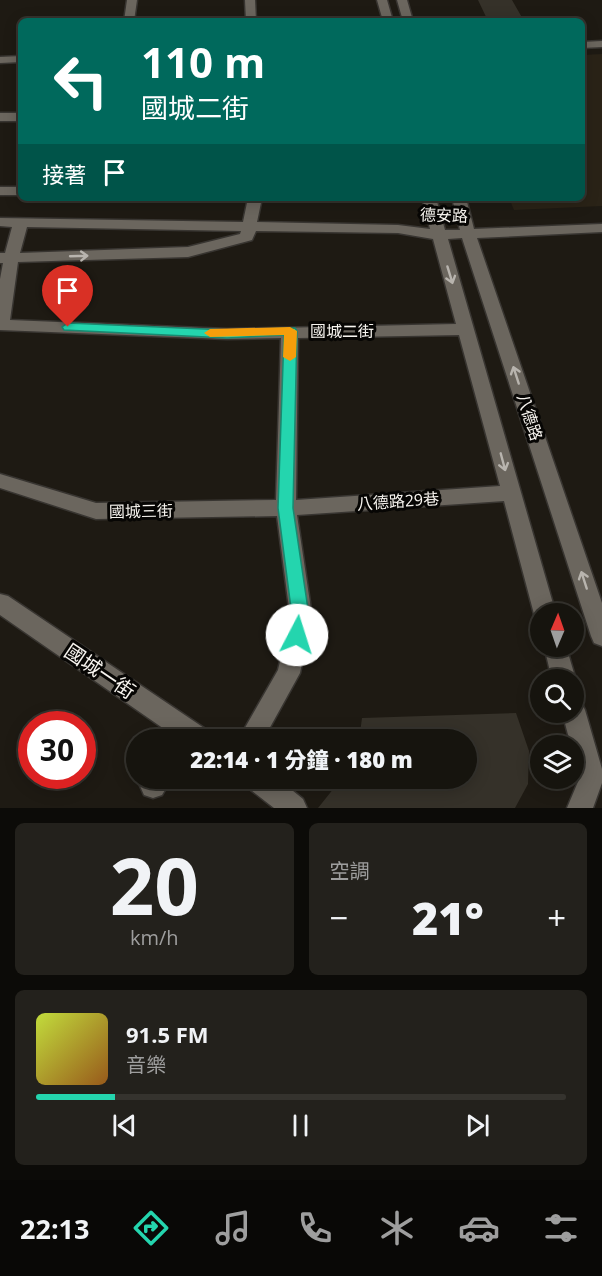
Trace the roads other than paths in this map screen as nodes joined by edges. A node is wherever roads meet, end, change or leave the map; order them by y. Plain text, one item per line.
1 (132, 0) edge
2 (250, 0) edge
3 (382, 0) edge
4 (402, 0) edge
5 (129, 18) edge
6 (251, 18) edge
7 (387, 18) edge
8 (407, 18) edge
9 (602, 44) edge
10 (585, 45) edge
11 (18, 59) edge
12 (0, 60) edge
13 (0, 117) edge
14 (18, 117) edge
15 (0, 191) edge
16 (18, 191) edge
17 (254, 201) edge
18 (430, 201) edge
19 (460, 201) edge
20 (0, 222) edge
21 (21, 222) junction
22 (249, 228) junction
23 (602, 228) edge
24 (468, 234) junction
25 (438, 236) junction
26 (5, 258) edge
27 (0, 325) edge
28 (467, 329) junction
29 (290, 331) junction
30 (0, 481) edge
31 (511, 493) junction
32 (286, 508) junction
33 (0, 603) edge
34 (542, 603) edge
35 (602, 636) edge
36 (578, 723) edge
37 (184, 729) edge
38 (256, 729) edge
39 (599, 779) edge
40 (270, 789) edge
41 (294, 808) edge
42 (580, 808) edge

1 - 5 street
2 - 6 street
3 - 7 street
4 - 8 street
9 - 10 street
11 - 12 street
13 - 14 street
15 - 16 street
17 - 22 street
18 - 25 street
19 - 24 street, 八德路
20 - 21 street, 德安路
21 - 22 street, 德安路
21 - 26 street, 國城二街
22 - 25 street, 德安路
26 -> 22 street
23 - 24 street, 德安路
24 - 25 street, 德安路
35 -> 24 street, 八德路
25 -> 28 street
26 - 27 street, 國城二街
27 - 29 street, 國城二街
28 - 29 street, 國城二街
28 -> 31 street
29 - 32 street
30 - 32 street, 國城三街
31 - 32 street, 八德路29巷
31 - 34 street
32 - 38 street
33 - 37 street, 國城一街
36 - 39 street
39 - 42 street
40 - 41 street

